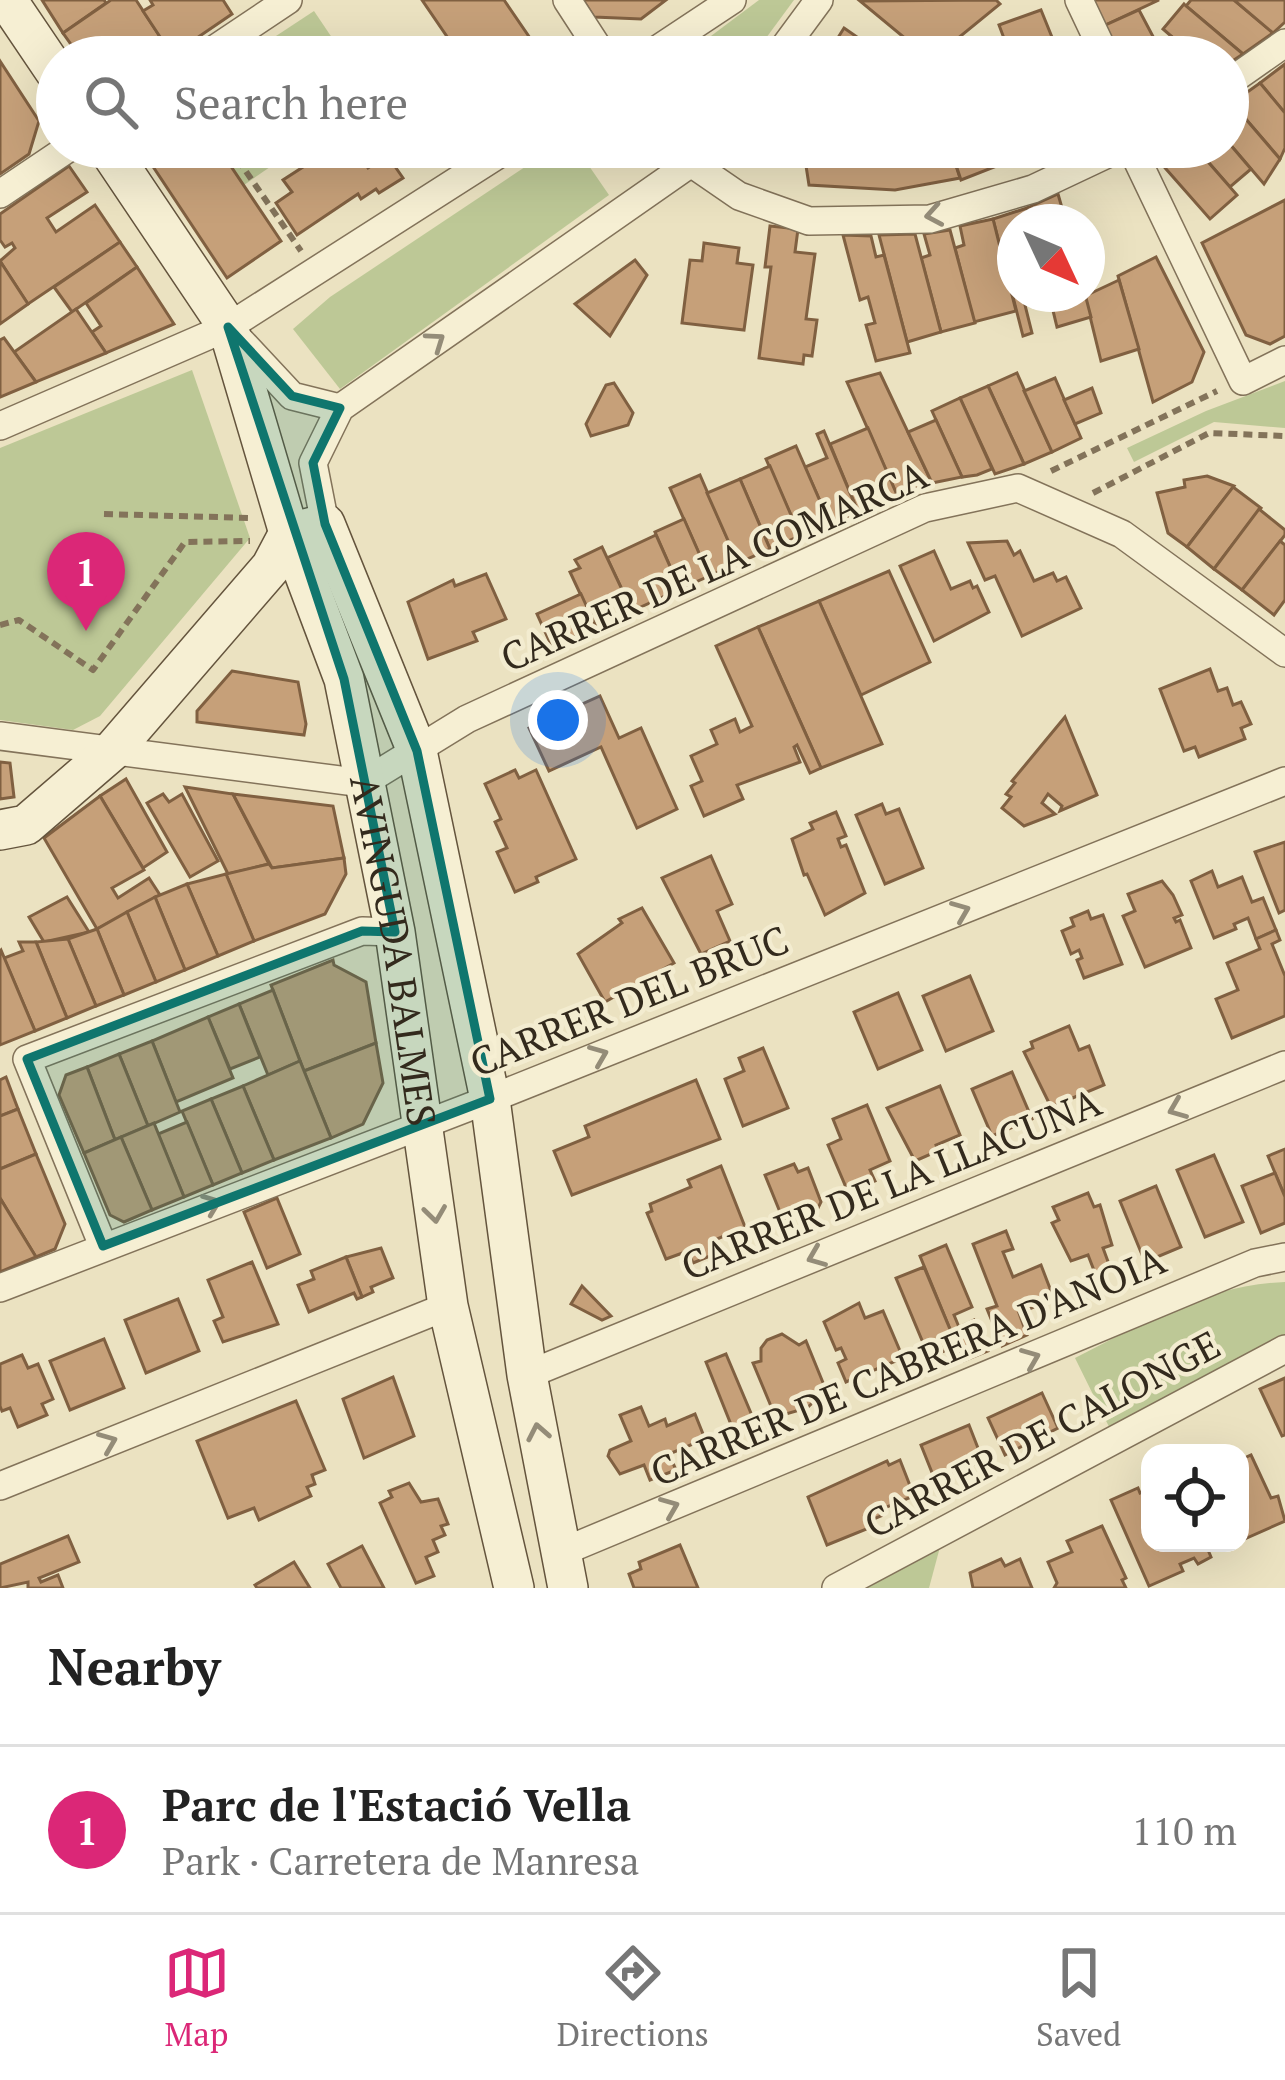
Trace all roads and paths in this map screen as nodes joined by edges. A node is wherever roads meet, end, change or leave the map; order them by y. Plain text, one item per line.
1 (7, 0) edge
2 (288, 0) edge
3 (568, 0) edge
4 (732, 0) edge
5 (819, 0) edge
6 (1079, 0) edge
7 (234, 36) edge
8 (591, 36) edge
9 (678, 36) edge
10 (792, 36) edge
11 (1096, 36) edge
12 (36, 43) edge
13 (1285, 43) edge
14 (1249, 68) edge
15 (39, 168) edge
16 (120, 168) edge
17 (244, 168) edge
18 (477, 168) edge
19 (670, 168) edge
20 (709, 168) edge
21 (1080, 168) edge
22 (1136, 168) edge
23 (0, 194) edge
24 (306, 259) dead end
25 (229, 327) junction
26 (1285, 360) edge
27 (1186, 404) dead end
28 (340, 408) junction
29 (0, 426) edge
30 (1285, 436) edge
31 (1018, 488) junction
32 (1064, 508) junction
33 (104, 514) dead end
34 (281, 529) junction
35 (0, 625) edge
36 (1285, 653) edge
37 (0, 736) edge
38 (113, 750) junction
39 (416, 751) junction
40 (1285, 781) edge
41 (363, 783) junction
42 (0, 830) edge
43 (395, 932) junction
44 (27, 1059) junction
45 (1285, 1065) edge
46 (0, 1069) edge
47 (490, 1099) junction
48 (423, 1123) junction
49 (103, 1246) junction
50 (1285, 1257) edge
51 (0, 1288) edge
52 (448, 1306) junction
53 (1285, 1348) edge
54 (527, 1375) junction
55 (0, 1486) edge
56 (565, 1570) edge
57 (514, 1588) edge
58 (836, 1588) edge

1 - 12 street
2 - 7 street
3 - 8 street
4 - 9 street
5 - 10 street
6 - 11 street
13 - 14 street
15 - 23 street
16 - 25 street, AVINGUDA BALMES
17 - 24 path
18 - 25 street
28 -> 19 street
21 -> 20 street
22 - 26 street
25 - 28 street, AVINGUDA BALMES
25 - 29 street
25 - 34 street, AVINGUDA BALMES
27 - 31 path
28 - 34 street
30 - 32 path
31 - 32 street
31 - 39 street, CARRER DE LA COMARCA
32 - 36 street
33 - 34 path
34 - 35 path
34 - 38 street
34 - 39 street, AVINGUDA BALMES
34 - 41 street, AVINGUDA BALMES
37 - 38 street
38 - 41 street
38 - 42 street
39 - 41 street, CARRER DE LA COMARCA
39 - 47 street, AVINGUDA BALMES
47 -> 40 street, CARRER DEL BRUC
41 - 43 street, AVINGUDA BALMES
43 - 44 street
43 - 48 street, AVINGUDA BALMES
44 - 46 street
44 - 49 street
45 -> 54 street, CARRER DE LA LLACUNA
47 - 48 street, CARRER DEL BRUC
47 - 54 street, AVINGUDA BALMES
49 -> 48 street, CARRER DEL BRUC
48 -> 52 street, AVINGUDA BALMES
49 - 51 street, CARRER DEL BRUC
56 -> 50 street, CARRER DE CABRERA D'ANOIA
55 -> 52 street
52 - 57 street, AVINGUDA BALMES
53 - 58 street, CARRER DE CALONGE
56 -> 54 street, AVINGUDA BALMES

